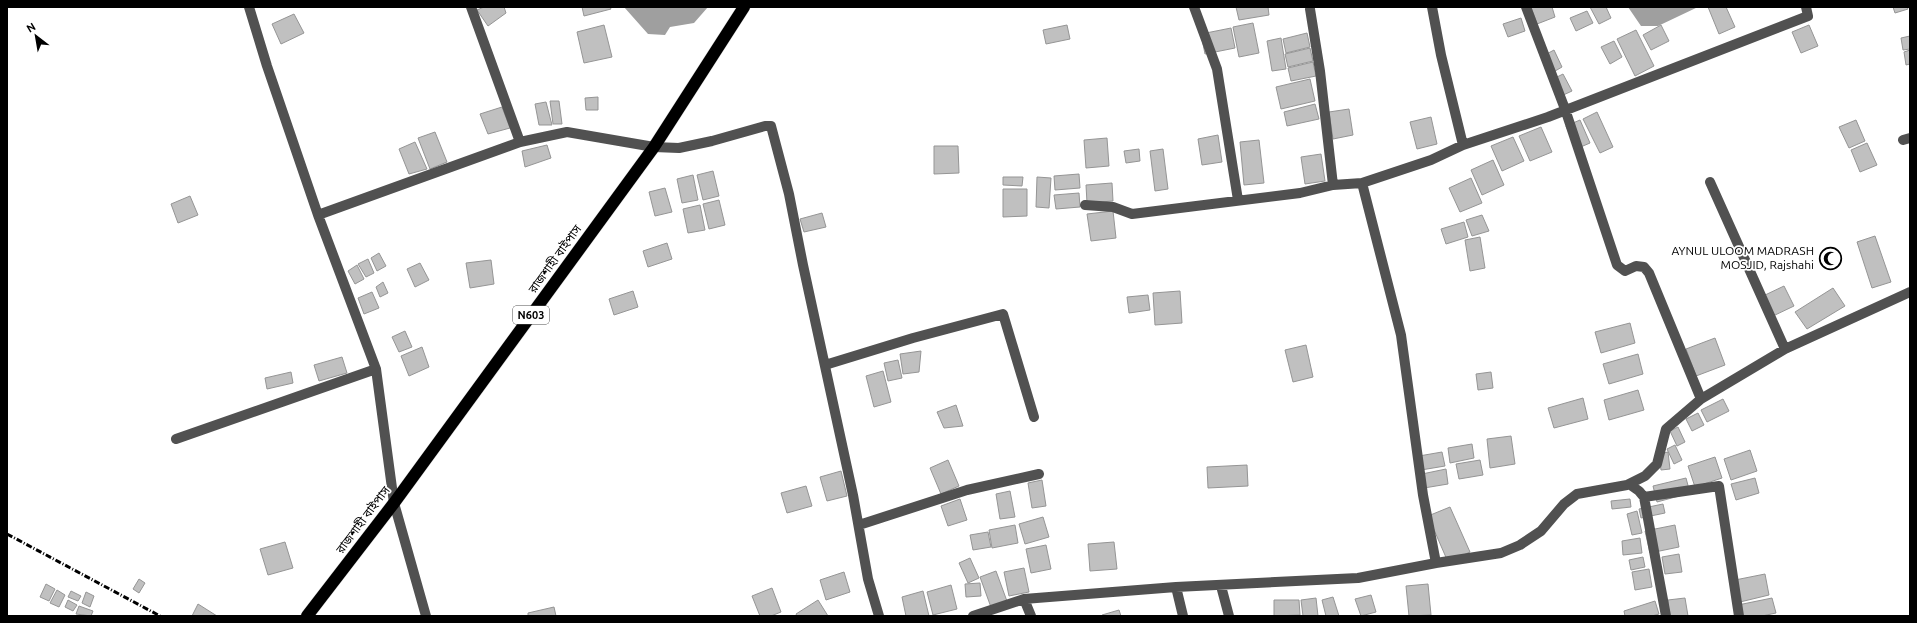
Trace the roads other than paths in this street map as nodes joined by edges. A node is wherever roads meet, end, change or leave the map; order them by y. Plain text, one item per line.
1 (249, 7) edge
2 (471, 7) edge
3 (744, 7) edge
4 (1194, 7) edge
5 (1432, 7) edge
6 (1526, 7) edge
7 (1806, 7) edge
8 (1310, 9) dead end
9 (1565, 109) junction
10 (520, 142) junction
11 (1463, 145) junction
12 (654, 147) junction
13 (1710, 182) dead end
14 (1362, 183) junction
15 (1333, 185) junction
16 (1238, 200) junction
17 (1085, 205) dead end
18 (318, 215) junction
19 (1910, 292) edge
20 (1785, 349) junction
21 (825, 365) junction
22 (376, 369) junction
23 (1701, 399) junction
24 (1034, 417) dead end
25 (176, 439) dead end
26 (1039, 474) dead end
27 (1629, 484) junction
28 (1644, 497) junction
29 (394, 503) junction
30 (859, 525) junction
31 (1436, 563) junction
32 (1221, 586) junction
33 (1176, 587) junction
34 (1024, 599) junction
35 (307, 616) edge
36 (426, 616) edge
37 (879, 616) edge
38 (973, 616) edge
39 (1030, 616) edge
40 (1183, 616) edge
41 (1229, 616) edge
42 (1666, 616) edge
43 (1739, 616) edge

1 - 18 street
2 - 10 street
3 - 12 highway, রাজশাহী বাইপাস / N603
4 - 16 street
5 - 11 street
6 - 9 street
7 - 9 street
8 - 15 street
9 - 11 street
9 - 23 street
10 - 12 street
10 - 18 street
11 - 14 street
12 - 21 street
12 - 29 highway, রাজশাহী বাইপাস / N603
13 - 20 street
14 - 15 street
14 - 31 street
15 - 16 street
16 - 17 street
18 - 22 street
19 - 20 street
20 - 23 street
21 - 24 street
21 - 30 street
22 - 25 street
22 - 29 street
23 - 27 street
26 - 30 street
27 - 28 street
27 - 31 street
28 - 42 street
28 - 43 street
29 - 35 highway, রাজশাহী বাইপাস / N603
29 - 36 street
30 - 37 street
31 - 32 street
32 - 33 street
32 - 41 street
33 - 34 street
33 - 40 street
34 - 38 street
34 - 39 street

